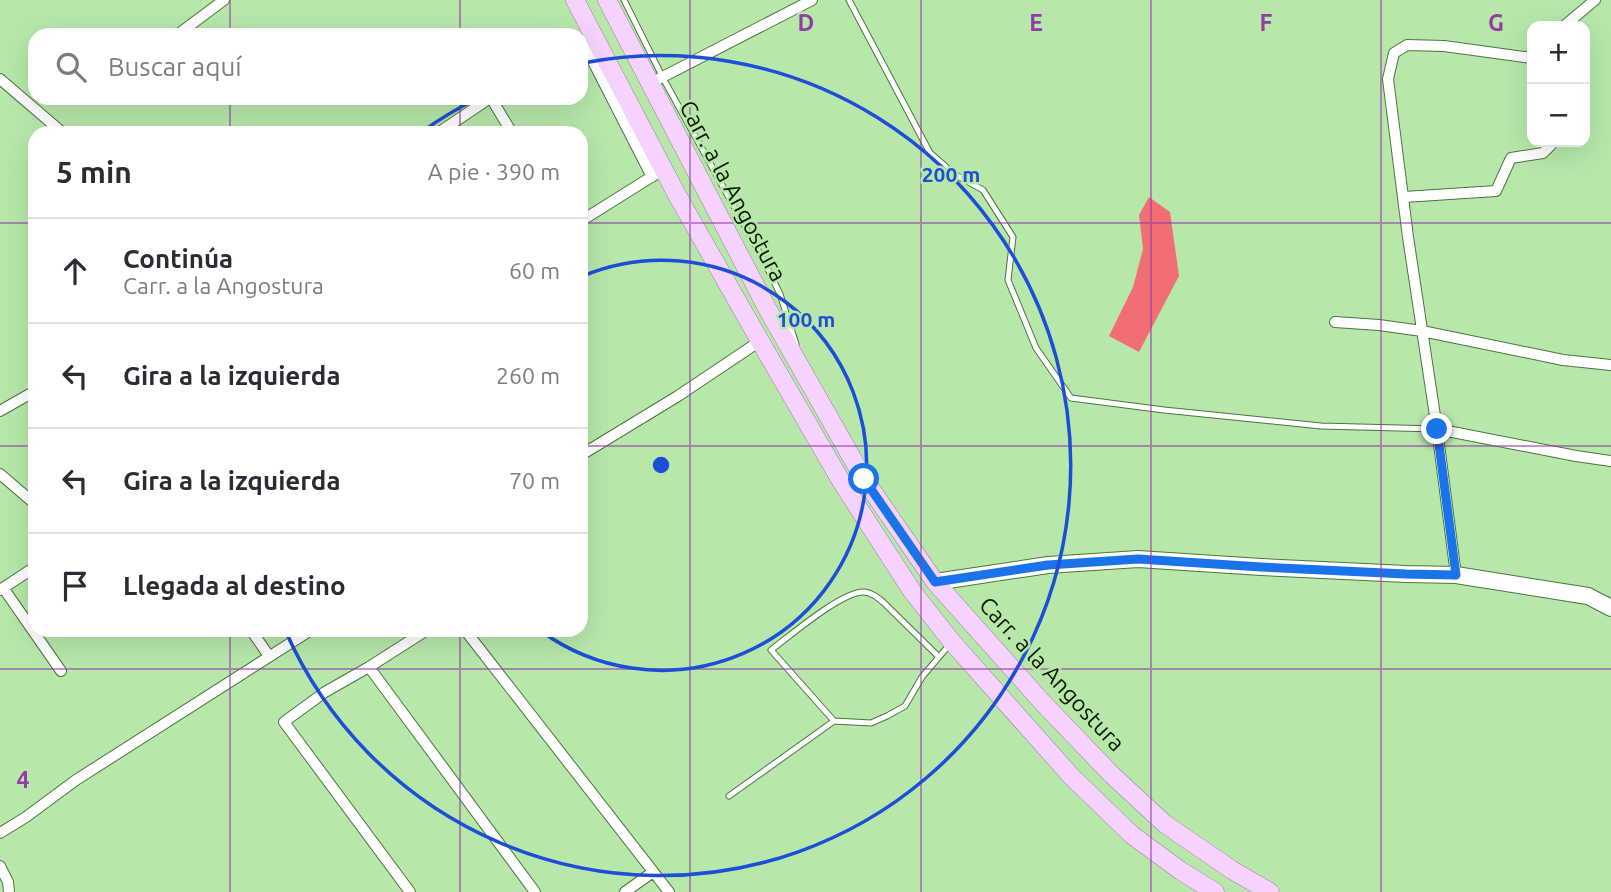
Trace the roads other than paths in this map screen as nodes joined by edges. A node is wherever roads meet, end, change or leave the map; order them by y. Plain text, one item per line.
1 (223, 0) edge
2 (575, 0) edge
3 (619, 0) edge
4 (812, 0) edge
5 (849, 0) edge
6 (1595, 0) edge
7 (208, 4) edge
8 (1570, 21) edge
9 (184, 28) edge
10 (583, 28) edge
11 (588, 43) edge
12 (1527, 57) edge
13 (0, 79) edge
14 (656, 81) junction
15 (28, 103) edge
16 (30, 105) edge
17 (480, 105) edge
18 (495, 105) edge
19 (55, 126) edge
20 (449, 126) edge
21 (508, 126) edge
22 (1549, 147) edge
23 (657, 173) junction
24 (1404, 197) junction
25 (588, 217) edge
26 (1335, 322) dead end
27 (1422, 331) junction
28 (760, 341) junction
29 (1611, 365) edge
30 (28, 395) edge
31 (0, 411) edge
32 (1437, 429) junction
33 (588, 451) edge
34 (1611, 461) edge
35 (0, 474) edge
36 (28, 498) edge
37 (28, 572) edge
38 (1456, 575) junction
39 (935, 582) junction
40 (2, 589) edge
41 (1611, 608) edge
42 (28, 625) edge
43 (37, 637) edge
44 (256, 637) edge
45 (300, 637) edge
46 (416, 637) edge
47 (470, 637) edge
48 (952, 642) junction
49 (269, 656) junction
50 (939, 657) junction
51 (369, 667) junction
52 (61, 671) dead end
53 (834, 721) junction
54 (729, 796) dead end
55 (0, 833) edge
56 (0, 866) edge
57 (653, 872) junction
58 (9, 892) edge
59 (410, 892) edge
60 (535, 892) edge
61 (625, 892) edge
62 (669, 892) edge
63 (1215, 892) edge
64 (1270, 892) edge

1 - 7 street
2 - 10 main road, Carr. a la Angostura
3 - 14 main road, Carr. a la Angostura
4 - 14 street
5 - 32 lane
6 - 8 street
7 - 9 street
11 - 23 main road, Carr. a la Angostura
12 - 24 street
13 - 15 street
14 - 39 main road, Carr. a la Angostura
16 - 19 street
17 - 20 street
18 - 21 street
22 - 24 street
23 - 25 street
23 - 28 main road, Carr. a la Angostura
24 - 27 street
26 - 27 street
27 - 29 street
27 - 32 street
28 - 33 street
28 - 48 main road, Carr. a la Angostura
30 - 31 street
32 - 34 street
32 - 38 street
35 - 36 street
37 - 40 street
38 - 39 street
38 - 41 street
39 - 64 main road, Carr. a la Angostura
40 - 42 street
43 - 52 street
44 - 49 street
45 - 49 street
46 - 51 street
47 - 57 street
48 - 50 lane
48 - 63 main road, Carr. a la Angostura
49 - 55 street
50 - 53 lane
50 - 53 lane
51 - 59 street
51 - 60 street
53 - 54 lane
56 - 58 street
57 - 61 street
57 - 62 street

